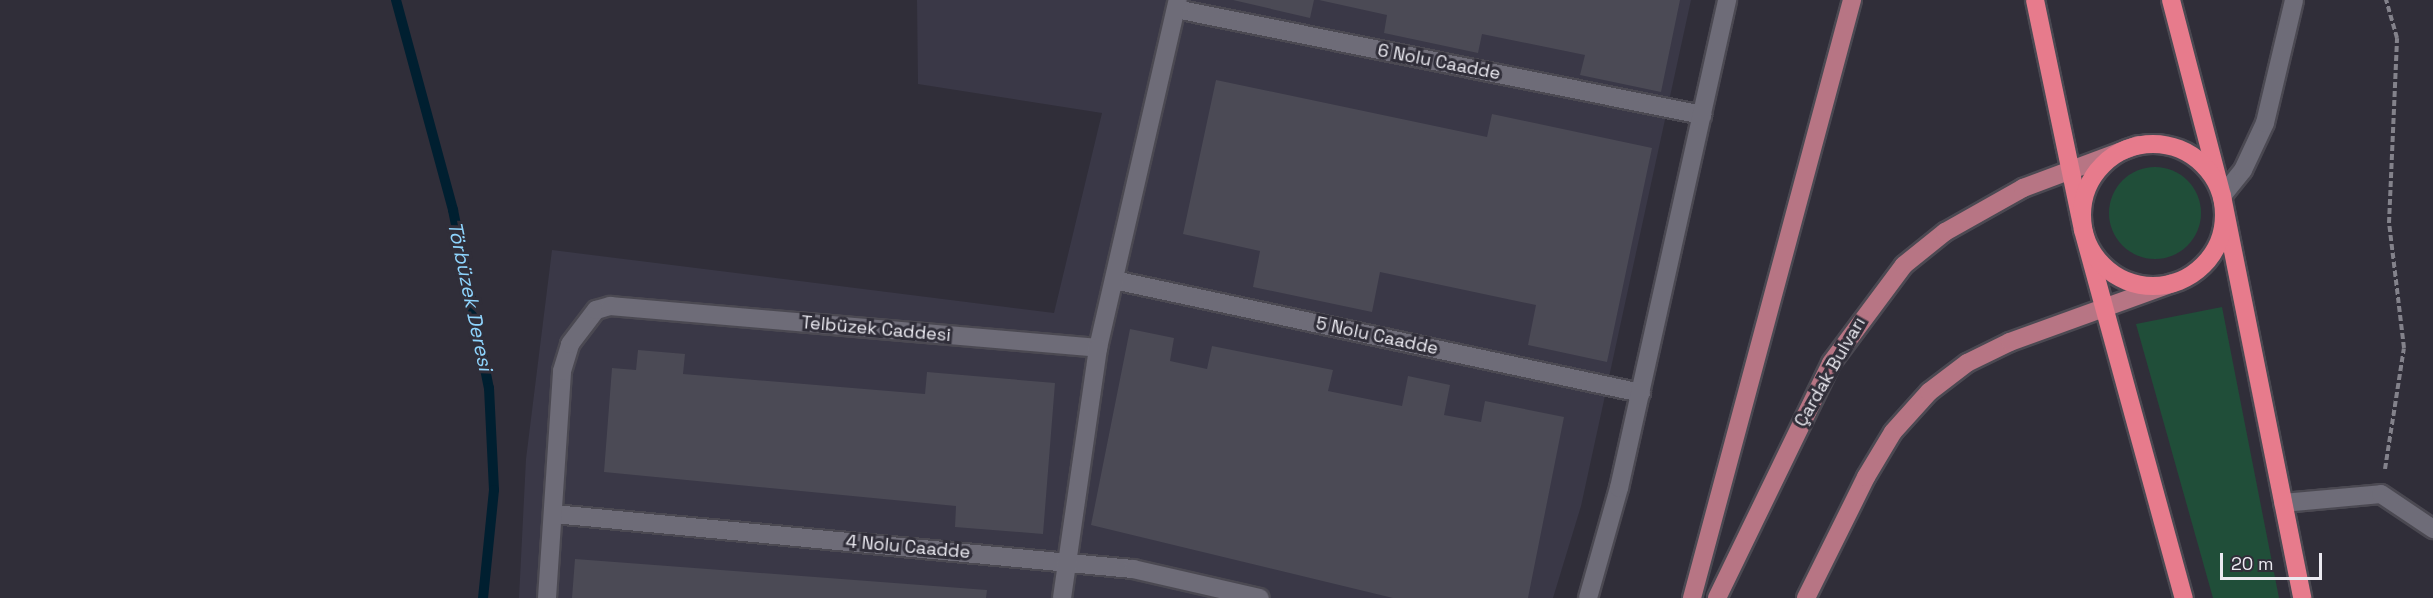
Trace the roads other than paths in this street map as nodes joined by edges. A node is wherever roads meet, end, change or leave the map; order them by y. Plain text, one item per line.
1 (1727, 0) edge
2 (1852, 0) edge
3 (2036, 0) edge
4 (2171, 0) edge
5 (2294, 0) edge
6 (1177, 5) edge
7 (1702, 115) junction
8 (2138, 145) junction
9 (2069, 168) junction
10 (2222, 196) junction
11 (2083, 230) junction
12 (1114, 280) junction
13 (2174, 283) junction
14 (2105, 308) junction
15 (1098, 348) junction
16 (1641, 393) junction
17 (2283, 502) junction
18 (554, 514) junction
19 (2433, 529) edge
20 (1069, 562) junction
21 (547, 598) edge
22 (1062, 598) edge
23 (1260, 598) edge
24 (1588, 598) edge
25 (1692, 598) edge
26 (1717, 598) edge
27 (1806, 598) edge
28 (2184, 598) edge
29 (2302, 598) edge

1 - 7 street
2 - 25 main road
3 - 9 highway
4 - 10 highway
5 - 10 street
6 - 7 street, 6 Nolu Caadde
6 - 12 street
7 - 16 street
8 - 9 main road, Çardak Bulvarı
8 - 10 highway
8 - 11 highway
9 - 11 highway
9 - 26 main road, Çardak Bulvarı
10 - 13 highway
10 - 17 highway
11 - 13 highway
11 - 14 highway
12 - 15 street
12 - 16 street, 5 Nolu Caadde
13 - 14 main road
14 - 27 main road
14 - 28 highway
15 - 18 street, Telbüzek Caddesi
15 - 20 street
16 - 24 street
17 - 19 street
17 - 29 highway
18 - 20 street, 4 Nolu Caadde
18 - 21 street, Telbüzek Caddesi
20 - 22 street
20 - 23 street, 4 Nolu Caadde

